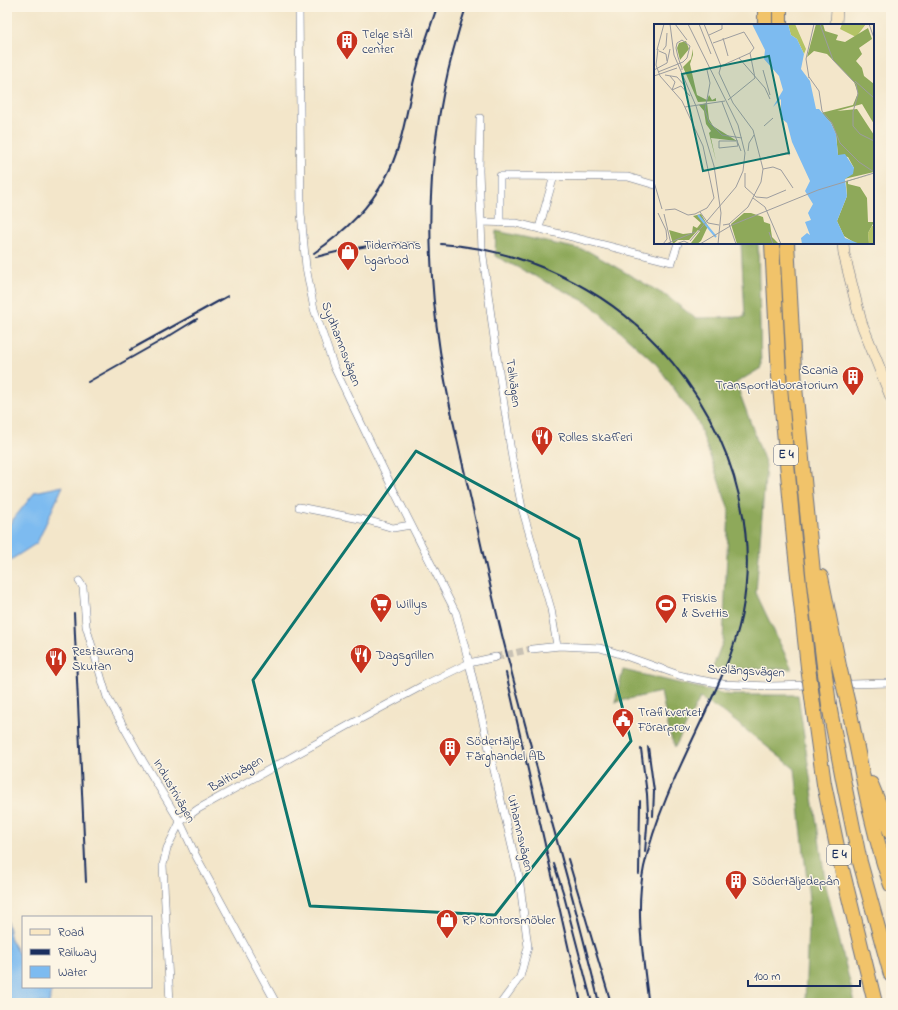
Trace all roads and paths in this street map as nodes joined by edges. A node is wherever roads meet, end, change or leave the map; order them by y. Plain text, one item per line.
1 (299, 7) edge
2 (765, 7) edge
3 (780, 7) edge
4 (837, 7) edge
5 (765, 24) edge
6 (780, 24) edge
7 (836, 24) edge
8 (480, 118) dead end
9 (554, 176) junction
10 (654, 185) edge
11 (481, 222) junction
12 (500, 222) junction
13 (539, 228) junction
14 (678, 244) edge
15 (772, 244) edge
16 (787, 244) edge
17 (843, 244) edge
18 (891, 396) edge
19 (299, 507) dead end
20 (807, 514) junction
21 (411, 525) junction
22 (80, 581) dead end
23 (557, 646) junction
24 (532, 649) tunnel mouth
25 (496, 657) tunnel mouth
26 (469, 663) junction
27 (891, 683) edge
28 (855, 737) junction
29 (180, 822) junction
30 (891, 833) edge
31 (891, 885) edge
32 (891, 975) edge
33 (170, 1003) edge
34 (276, 1003) edge
35 (501, 1003) edge
36 (875, 1003) edge

1 - 21 street, Sydhamnsvägen
2 - 5 highway
3 - 6 highway
4 - 7 main road
8 - 11 street, Tallvägen
9 - 10 street
9 - 12 street
9 - 13 street
11 - 12 street
11 - 23 street, Tallvägen
12 - 13 street
13 - 14 street
15 - 36 highway, E 4, bridge
16 - 20 highway, E 4
17 - 18 main road
19 - 21 street
20 - 28 highway, bridge
20 - 32 highway, E 4, bridge
21 - 26 street, Sydhamnsvägen
22 - 29 street, Industrivägen
23 - 24 street, Svalängsvägen
23 - 27 street, Svalängsvägen
25 - 26 street
26 - 29 street, Balticvägen
26 - 35 street, Uthamnsvägen
28 - 30 highway
28 - 31 highway
29 - 33 street, Balticvägen
29 - 34 street, Industrivägen

